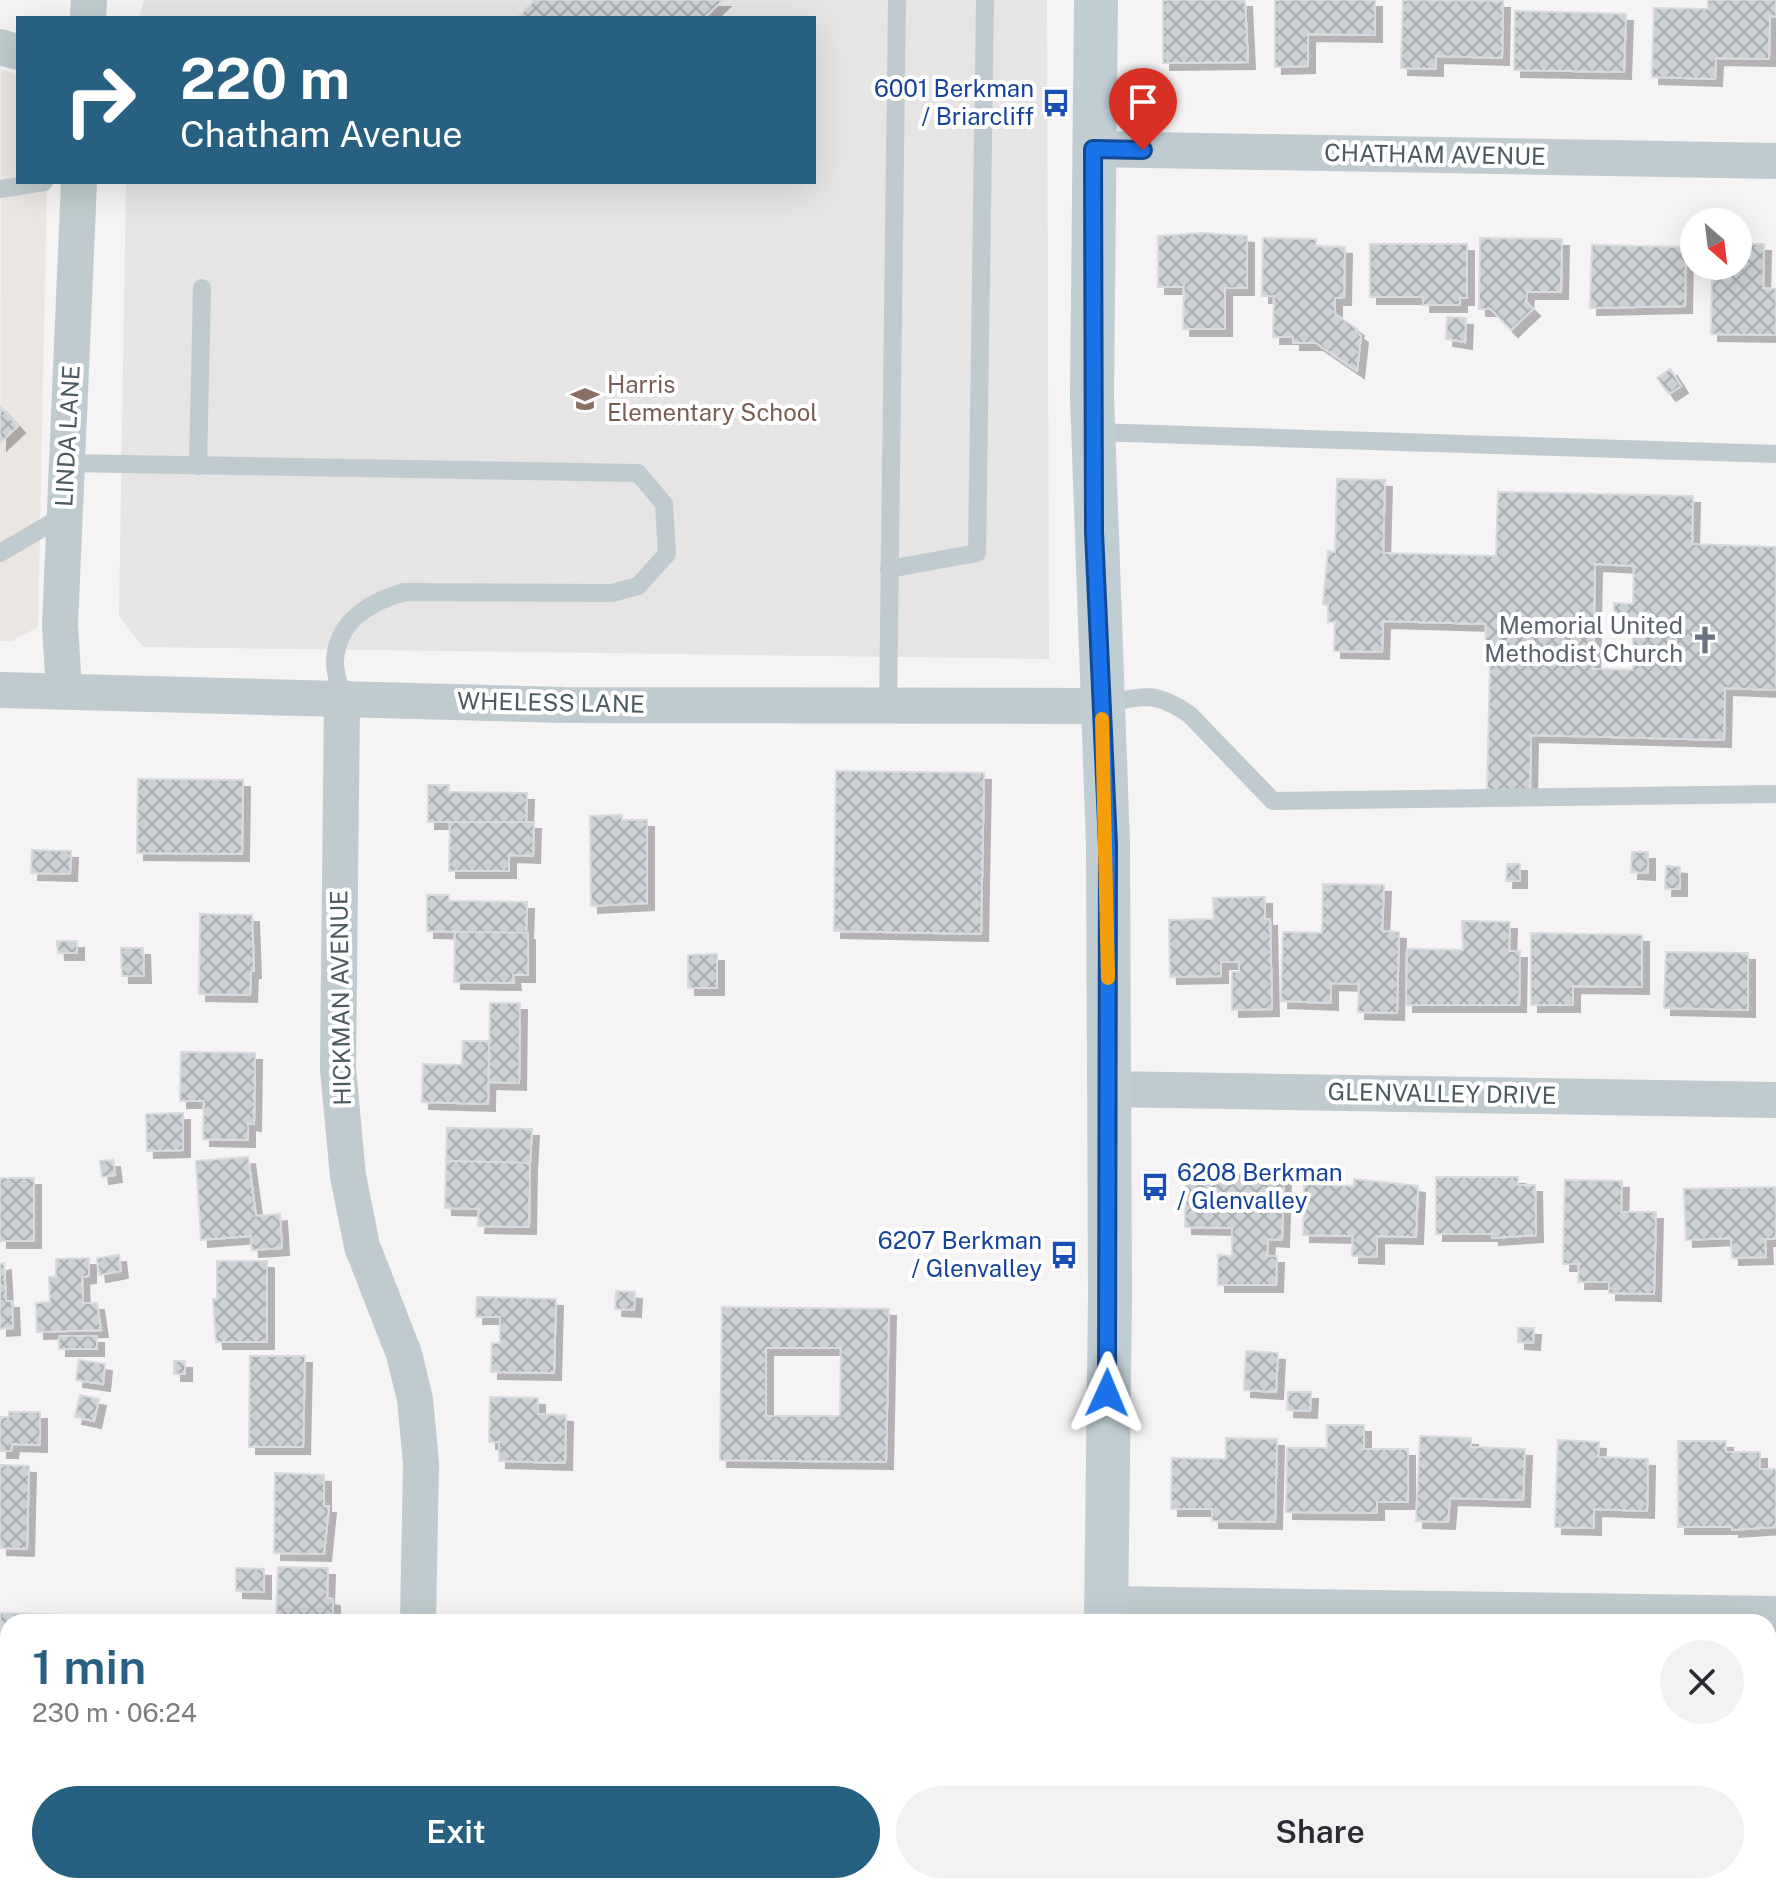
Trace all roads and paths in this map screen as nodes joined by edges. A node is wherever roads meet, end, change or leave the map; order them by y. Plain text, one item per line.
1 (897, 0) edge
2 (985, 0) edge
3 (1096, 0) edge
4 (1093, 149) junction
5 (1776, 161) edge
6 (31, 184) edge
7 (79, 184) edge
8 (0, 189) edge
9 (202, 288) dead end
10 (1094, 432) junction
11 (1776, 454) edge
12 (67, 463) junction
13 (198, 466) junction
14 (65, 515) junction
15 (0, 553) edge
16 (889, 569) junction
17 (0, 690) edge
18 (64, 690) junction
19 (342, 698) junction
20 (1101, 706) junction
21 (888, 707) junction
22 (1776, 794) edge
23 (1109, 1089) junction
24 (1776, 1100) edge
25 (1106, 1613) edge
26 (418, 1614) edge
27 (1776, 1614) edge

1 - 16 lane
2 - 16 lane
3 - 4 street
4 - 5 street, CHATHAM AVENUE
4 - 10 street
6 - 8 lane
7 - 12 street, LINDA LANE
9 - 13 lane
10 - 11 lane
10 - 20 street
12 - 13 lane
12 - 14 street, LINDA LANE
13 - 19 lane
14 - 15 lane
14 - 18 street, LINDA LANE
16 - 21 lane
17 - 18 street, WHELESS LANE
18 - 19 street, WHELESS LANE
19 - 21 street, WHELESS LANE
19 - 26 street, HICKMAN AVENUE
20 - 21 street, WHELESS LANE
20 - 22 lane
20 - 23 street
23 - 24 street, GLENVALLEY DRIVE
23 - 25 street
25 - 27 street

